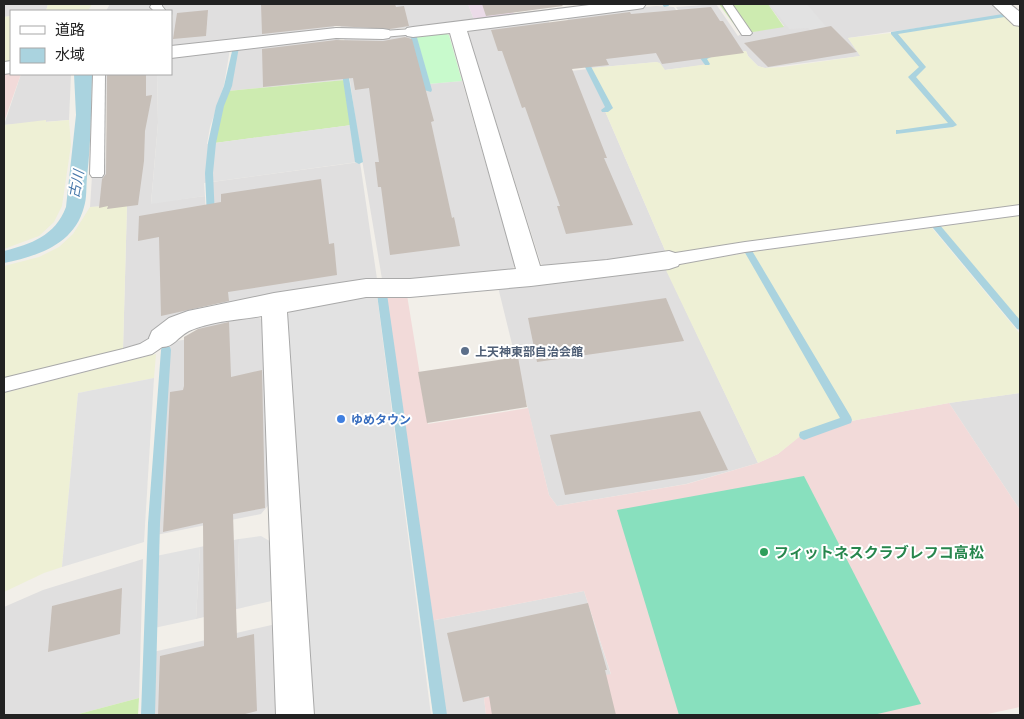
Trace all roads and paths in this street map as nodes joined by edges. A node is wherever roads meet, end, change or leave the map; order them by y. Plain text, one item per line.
1 (637, 4) edge
2 (727, 4) edge
3 (1000, 4) edge
4 (517, 12) edge
5 (1020, 21) edge
6 (457, 27) junction
7 (413, 32) joint
8 (746, 33) dead end
9 (383, 34) joint
10 (172, 52) edge
11 (99, 75) edge
12 (97, 174) dead end
13 (1020, 210) edge
14 (668, 260) joint
15 (531, 277) junction
16 (274, 303) junction
17 (162, 338) joint
18 (4, 386) edge
19 (295, 715) edge

1 - 4 street
2 - 8 lane
3 - 5 street
4 - 6 street
6 - 7 street
6 - 15 street
7 - 9 lane
9 - 10 street
11 - 12 lane
13 - 14 lane
14 - 15 street
15 - 16 street
16 - 17 street
16 - 19 street
17 - 18 lane

